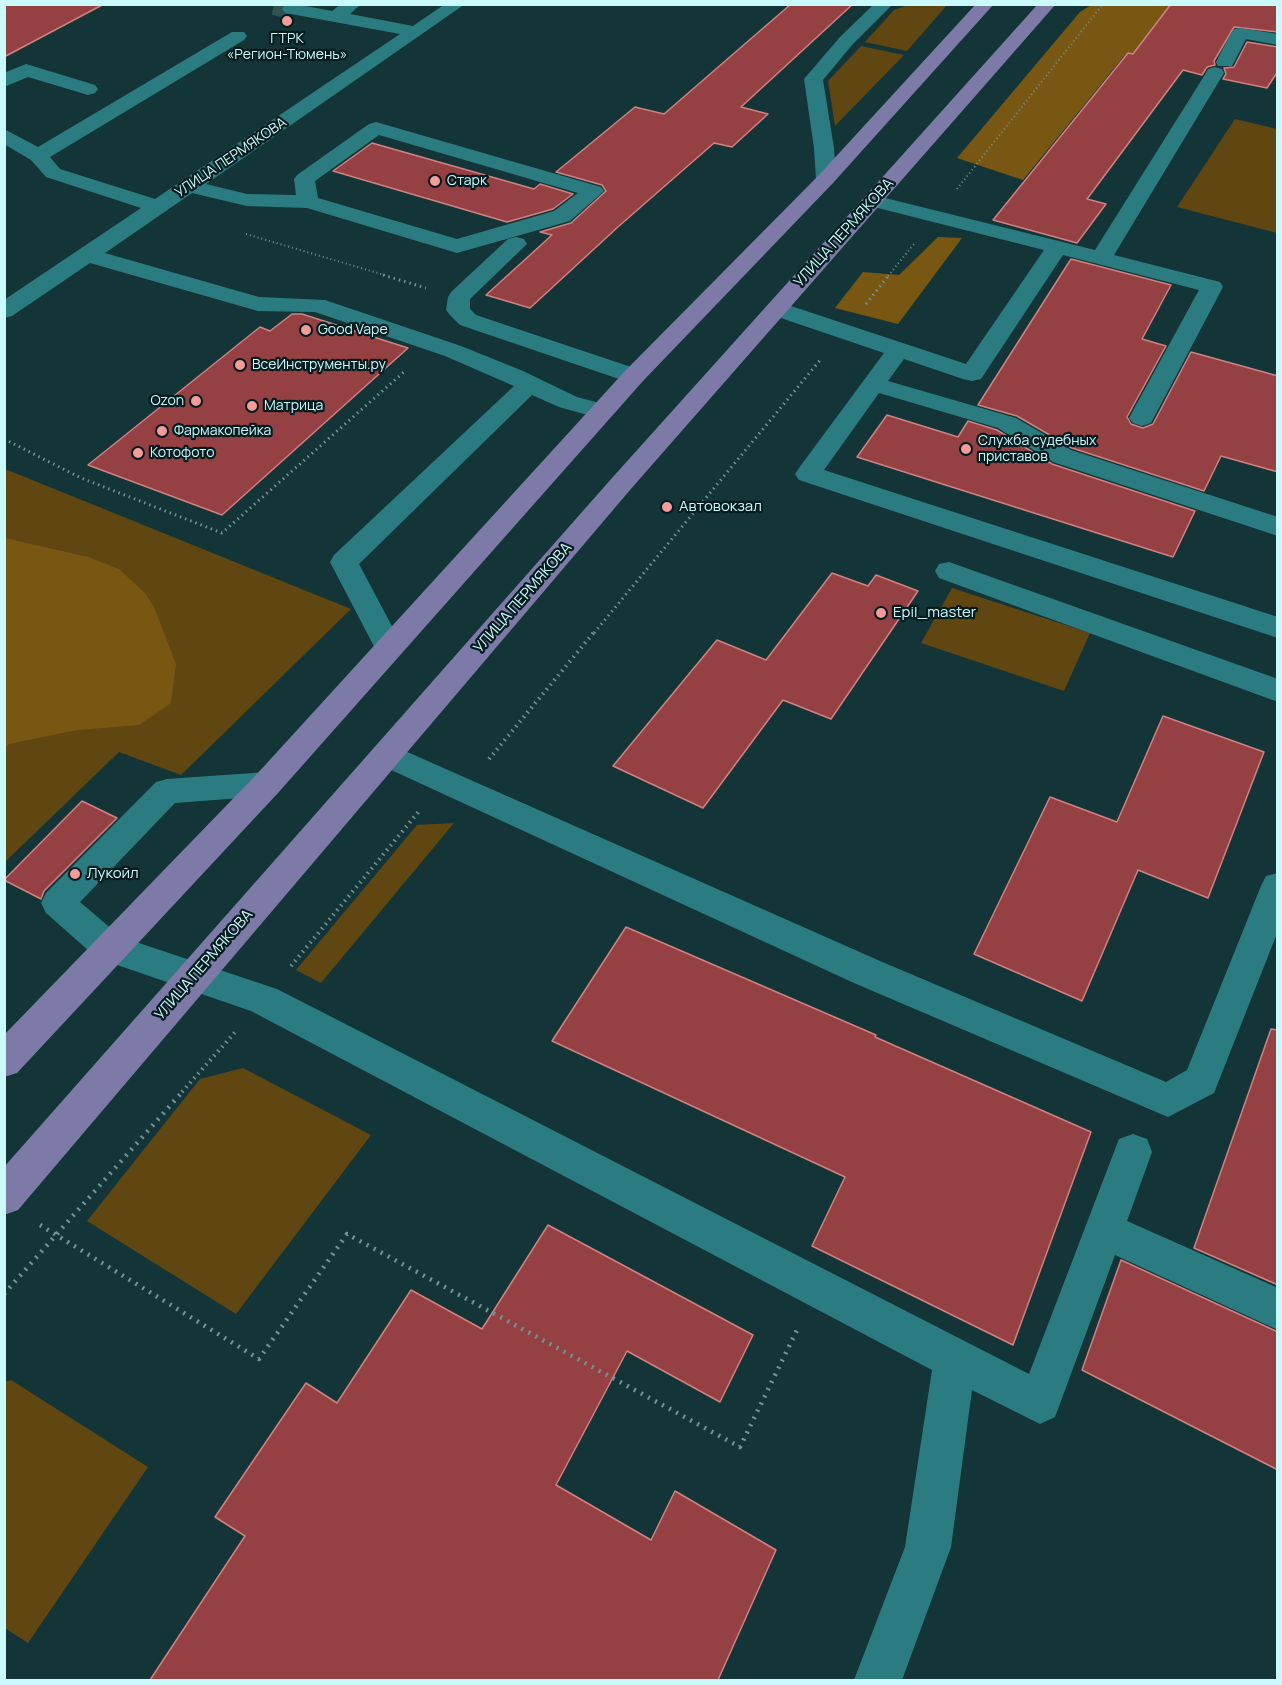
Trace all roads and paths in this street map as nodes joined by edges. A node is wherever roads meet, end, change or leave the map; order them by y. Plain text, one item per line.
1 (353, 4) edge
2 (457, 4) edge
3 (885, 4) edge
4 (986, 4) edge
5 (1048, 4) edge
6 (1103, 4) edge
7 (291, 9) dead end
8 (335, 16) junction
9 (416, 32) junction
10 (238, 36) dead end
11 (1278, 40) edge
12 (4, 81) edge
13 (88, 89) dead end
14 (5, 138) edge
15 (39, 156) junction
16 (825, 179) junction
17 (189, 186) junction
18 (873, 201) junction
19 (308, 202) junction
20 (159, 207) junction
21 (935, 217) junction
22 (237, 232) dead end
23 (516, 244) dead end
24 (1057, 247) junction
25 (88, 255) junction
26 (1101, 259) junction
27 (459, 297) junction
28 (777, 309) junction
29 (4, 311) edge
30 (844, 332) junction
31 (434, 345) junction
32 (898, 350) junction
33 (634, 376) junction
34 (873, 384) junction
35 (529, 385) junction
36 (602, 411) junction
37 (1142, 418) dead end
38 (4, 439) edge
39 (1278, 527) edge
40 (949, 571) dead end
41 (1278, 628) edge
42 (388, 647) junction
43 (1278, 692) edge
44 (387, 754) junction
45 (267, 784) junction
46 (464, 790) junction
47 (1278, 886) edge
48 (109, 948) junction
49 (195, 975) junction
50 (264, 1000) junction
51 (4, 1061) edge
52 (1133, 1152) dead end
53 (18, 1208) edge
54 (1104, 1230) junction
55 (57, 1236) junction
56 (818, 1288) junction
57 (4, 1294) edge
58 (1278, 1310) edge
59 (956, 1359) junction
60 (878, 1680) edge

1 - 8 street
2 - 9 street, УЛИЦА ПЕРМЯКОВА
3 - 16 street
4 - 16 main road
5 - 18 main road, УЛИЦА ПЕРМЯКОВА
6 - 21 path
7 - 8 street
8 - 9 street
9 - 17 street, УЛИЦА ПЕРМЯКОВА
10 - 15 street
11 - 26 street
12 - 13 street
14 - 15 street
15 - 20 street
16 - 33 main road
17 - 19 street
17 - 20 street, УЛИЦА ПЕРМЯКОВА
18 - 21 street
18 - 28 main road, УЛИЦА ПЕРМЯКОВА
19 - 19 street
20 - 25 street, УЛИЦА ПЕРМЯКОВА
21 - 24 street
21 - 30 path
22 - 27 path
23 - 27 street
24 - 26 street
24 - 32 street
25 - 29 street, УЛИЦА ПЕРМЯКОВА
25 - 31 street
26 - 37 street
27 - 33 street
28 - 30 street
28 - 44 main road, УЛИЦА ПЕРМЯКОВА
30 - 32 street
30 - 46 path
31 - 35 street
31 - 38 path
32 - 34 street
33 - 36 main road
34 - 39 street
34 - 41 street
35 - 36 street
35 - 42 street
36 - 42 main road
40 - 43 street
42 - 45 main road
44 - 46 street
44 - 49 main road, УЛИЦА ПЕРМЯКОВА
45 - 48 main road
45 - 48 street
46 - 47 street
46 - 50 path
48 - 49 street
48 - 51 main road
49 - 50 street
49 - 53 main road, УЛИЦА ПЕРМЯКОВА
50 - 55 path
50 - 56 street
52 - 54 street
53 - 55 path
54 - 58 street
54 - 59 street
55 - 56 path
55 - 57 path
56 - 59 street
59 - 60 street

